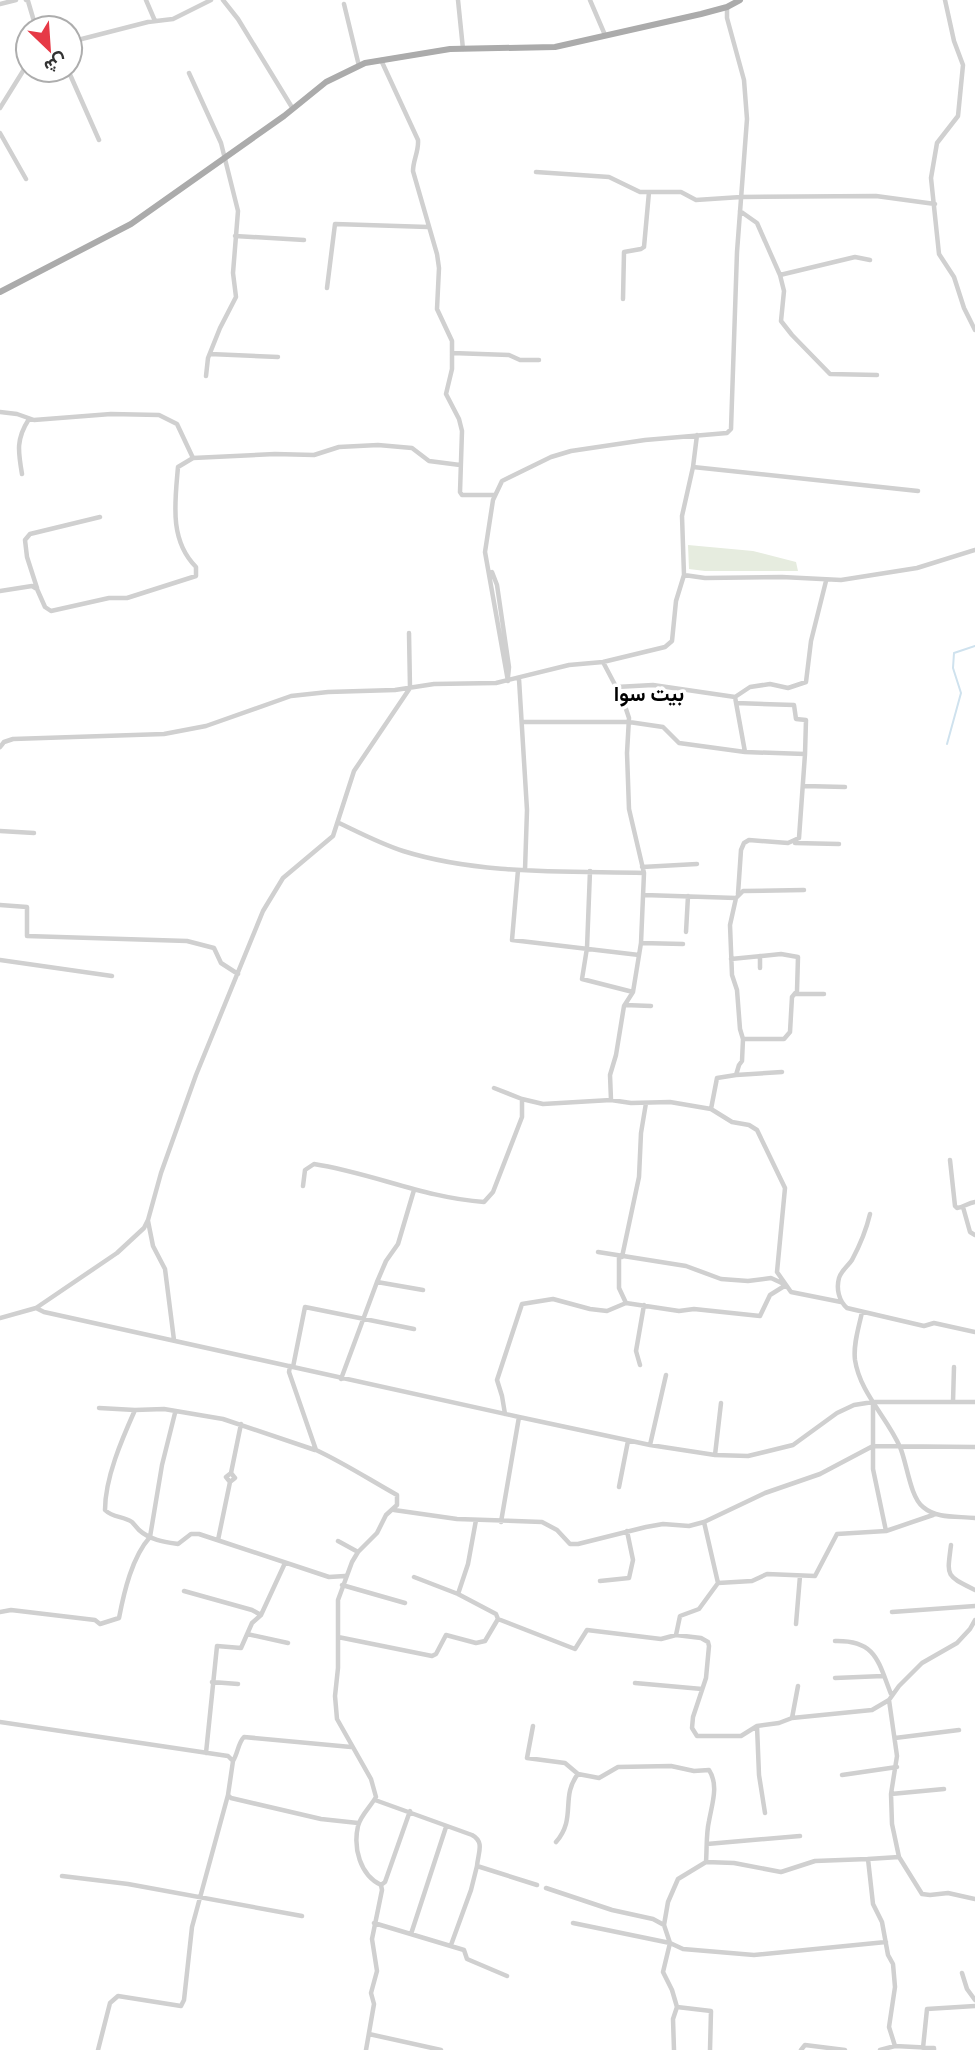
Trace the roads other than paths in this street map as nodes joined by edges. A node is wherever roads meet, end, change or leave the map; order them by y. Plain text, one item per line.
1 (16, 0) edge
2 (146, 0) edge
3 (211, 0) edge
4 (223, 0) edge
5 (457, 0) edge
6 (590, 0) edge
7 (740, 0) edge
8 (945, 0) edge
9 (0, 4) edge
10 (344, 4) dead end
11 (727, 7) junction
12 (155, 21) junction
13 (606, 36) junction
14 (84, 39) edge
15 (463, 49) junction
16 (381, 60) junction
17 (359, 66) junction
18 (189, 73) dead end
19 (15, 84) edge
20 (74, 84) edge
21 (0, 108) edge
22 (293, 108) junction
23 (0, 133) edge
24 (99, 140) dead end
25 (224, 158) junction
26 (536, 172) dead end
27 (26, 179) dead end
28 (649, 192) junction
29 (741, 197) junction
30 (935, 204) junction
31 (740, 210) junction
32 (428, 227) junction
33 (235, 236) junction
34 (304, 240) dead end
35 (870, 260) dead end
36 (780, 275) junction
37 (327, 288) dead end
38 (0, 292) edge
39 (623, 299) dead end
40 (975, 330) edge
41 (452, 353) junction
42 (210, 354) junction
43 (278, 356) dead end
44 (539, 360) dead end
45 (877, 374) dead end
46 (206, 376) dead end
47 (0, 412) edge
48 (29, 419) junction
49 (697, 435) junction
50 (193, 458) junction
51 (460, 465) junction
52 (693, 467) junction
53 (22, 474) dead end
54 (918, 491) dead end
55 (494, 495) junction
56 (100, 517) dead end
57 (975, 550) edge
58 (684, 575) junction
59 (827, 581) junction
60 (37, 589) junction
61 (0, 591) edge
62 (409, 633) dead end
63 (603, 662) junction
64 (519, 679) junction
65 (508, 681) junction
66 (616, 687) junction
67 (410, 688) junction
68 (736, 700) junction
69 (523, 722) junction
70 (629, 722) junction
71 (1, 742) edge
72 (745, 752) junction
73 (805, 754) junction
74 (804, 786) junction
75 (845, 787) dead end
76 (339, 823) junction
77 (0, 831) edge
78 (34, 833) dead end
79 (793, 843) junction
80 (839, 844) dead end
81 (696, 864) dead end
82 (518, 870) junction
83 (525, 870) junction
84 (643, 870) junction
85 (590, 872) junction
86 (804, 890) dead end
87 (644, 895) junction
88 (737, 896) junction
89 (688, 897) junction
90 (0, 905) edge
91 (687, 932) dead end
92 (641, 943) junction
93 (683, 944) dead end
94 (587, 948) junction
95 (639, 955) junction
96 (760, 956) junction
97 (731, 959) junction
98 (0, 960) edge
99 (760, 968) dead end
100 (238, 974) junction
101 (112, 976) dead end
102 (633, 992) junction
103 (795, 994) junction
104 (824, 994) dead end
105 (625, 1005) junction
106 (651, 1006) dead end
107 (743, 1039) junction
108 (782, 1072) dead end
109 (736, 1075) junction
110 (494, 1088) dead end
111 (522, 1099) junction
112 (611, 1100) junction
113 (646, 1103) junction
114 (711, 1110) junction
115 (950, 1160) dead end
116 (303, 1186) dead end
117 (414, 1189) junction
118 (975, 1202) edge
119 (963, 1207) junction
120 (870, 1214) dead end
121 (148, 1220) junction
122 (975, 1235) edge
123 (598, 1252) dead end
124 (620, 1257) junction
125 (377, 1282) junction
126 (786, 1285) junction
127 (423, 1290) dead end
128 (841, 1302) junction
129 (626, 1303) junction
130 (644, 1305) junction
131 (36, 1308) junction
132 (862, 1312) junction
133 (0, 1318) edge
134 (364, 1320) junction
135 (414, 1329) dead end
136 (975, 1332) edge
137 (174, 1340) junction
138 (640, 1365) dead end
139 (291, 1367) junction
140 (954, 1367) dead end
141 (666, 1375) dead end
142 (341, 1379) junction
143 (873, 1402) junction
144 (953, 1402) junction
145 (975, 1402) edge
146 (721, 1403) dead end
147 (99, 1408) dead end
148 (135, 1410) junction
149 (175, 1413) junction
150 (505, 1414) junction
151 (519, 1417) junction
152 (241, 1424) junction
153 (628, 1441) junction
154 (650, 1445) junction
155 (873, 1446) junction
156 (900, 1446) junction
157 (975, 1447) edge
158 (316, 1450) junction
159 (715, 1455) junction
160 (619, 1487) dead end
161 (394, 1510) junction
162 (933, 1515) junction
163 (975, 1518) edge
164 (476, 1520) junction
165 (501, 1522) junction
166 (704, 1522) junction
167 (627, 1531) junction
168 (886, 1531) junction
169 (150, 1537) junction
170 (218, 1540) junction
171 (338, 1541) dead end
172 (951, 1545) dead end
173 (358, 1552) junction
174 (285, 1563) junction
175 (345, 1576) junction
176 (800, 1576) junction
177 (414, 1577) dead end
178 (600, 1581) dead end
179 (718, 1583) junction
180 (342, 1585) junction
181 (975, 1590) edge
182 (184, 1591) dead end
183 (458, 1594) junction
184 (405, 1603) dead end
185 (975, 1606) edge
186 (0, 1612) edge
187 (892, 1612) dead end
188 (261, 1615) junction
189 (498, 1619) junction
190 (975, 1620) edge
191 (796, 1624) dead end
192 (247, 1634) junction
193 (676, 1635) junction
194 (338, 1637) junction
195 (835, 1641) dead end
196 (288, 1643) dead end
197 (883, 1675) junction
198 (835, 1678) dead end
199 (212, 1682) junction
200 (635, 1683) dead end
201 (238, 1684) dead end
202 (798, 1686) dead end
203 (702, 1689) junction
204 (890, 1697) junction
205 (792, 1718) junction
206 (0, 1722) edge
207 (757, 1726) junction
208 (533, 1727) dead end
209 (958, 1730) dead end
210 (895, 1738) junction
211 (351, 1747) junction
212 (206, 1753) junction
213 (233, 1761) junction
214 (897, 1767) junction
215 (578, 1774) junction
216 (842, 1774) dead end
217 (944, 1789) dead end
218 (891, 1794) junction
219 (228, 1795) junction
220 (375, 1800) junction
221 (410, 1811) junction
222 (765, 1813) dead end
223 (358, 1823) junction
224 (446, 1826) junction
225 (800, 1836) dead end
226 (556, 1842) dead end
227 (707, 1844) junction
228 (899, 1857) junction
229 (868, 1859) junction
230 (706, 1862) junction
231 (477, 1866) junction
232 (62, 1876) dead end
233 (381, 1885) junction
234 (537, 1885) dead end
235 (546, 1888) dead end
236 (201, 1897) junction
237 (975, 1899) edge
238 (302, 1916) dead end
239 (374, 1923) junction
240 (573, 1923) dead end
241 (664, 1925) junction
242 (411, 1934) junction
243 (887, 1942) junction
244 (670, 1943) junction
245 (451, 1945) junction
246 (962, 1973) dead end
247 (507, 1976) dead end
248 (975, 2000) edge
249 (975, 2006) edge
250 (677, 2007) junction
251 (369, 2034) junction
252 (895, 2046) junction
253 (923, 2048) junction
254 (98, 2050) edge
255 (366, 2050) edge
256 (441, 2050) edge
257 (674, 2050) edge
258 (710, 2050) edge
259 (801, 2050) edge
260 (845, 2050) edge
261 (880, 2050) edge
262 (934, 2050) edge

1 - 9 street
2 - 12 street
3 - 12 street
4 - 22 street
5 - 15 street
6 - 13 street
7 - 11 main road
8 - 30 street
10 - 17 street
11 - 13 main road
11 - 29 street
12 - 14 street
13 - 15 main road
15 - 16 main road
16 - 17 main road
16 - 32 street
17 - 22 main road
18 - 25 street
19 - 21 street
20 - 24 street
22 - 25 main road
23 - 27 street
25 - 33 street
25 - 38 main road
26 - 28 street
28 - 29 street
28 - 39 street
29 - 30 street
29 - 31 street
30 - 40 street
31 - 36 street
31 - 49 street
32 - 37 street
32 - 41 street
33 - 34 street
33 - 42 street
35 - 36 street
36 - 45 street
41 - 44 street
41 - 51 street
42 - 43 street
42 - 46 street
47 - 48 street
48 - 50 street
48 - 53 street
49 - 52 street
49 - 55 street
50 - 51 street
50 - 60 street
51 - 55 street
52 - 54 street
52 - 58 street
55 - 65 street
56 - 60 street
57 - 59 street
58 - 59 street
58 - 63 street
59 - 68 street
60 - 61 street
62 - 67 street
63 - 64 street
63 - 66 street
64 - 65 street
64 - 69 street
65 - 67 street
66 - 68 street
66 - 70 street
67 - 71 street
67 - 76 street
68 - 72 street
68 - 73 street
69 - 70 street
69 - 83 street
70 - 72 street
70 - 84 street
72 - 73 street
73 - 74 street
74 - 75 street
74 - 79 street
76 - 82 street
76 - 100 street
77 - 78 street
79 - 80 street
79 - 88 street
81 - 84 street
82 - 83 street
82 - 94 street
83 - 85 street
84 - 85 street
84 - 87 street
85 - 94 street
86 - 88 street
87 - 89 street
87 - 92 street
88 - 89 street
88 - 97 street
89 - 91 street
90 - 100 street
92 - 93 street
92 - 95 street
94 - 95 street
94 - 102 street
95 - 102 street
96 - 97 street
96 - 99 street
96 - 103 street
97 - 107 street
98 - 101 street
100 - 121 street
102 - 105 street
103 - 104 street
103 - 107 street
105 - 106 street
105 - 112 street
107 - 109 street
108 - 109 street
109 - 114 street
110 - 111 street
111 - 112 street
111 - 117 street
112 - 113 street
113 - 114 street
113 - 124 street
114 - 126 street
115 - 119 street
116 - 117 street
117 - 125 street
118 - 119 street
119 - 122 street
120 - 128 street
121 - 131 street
121 - 137 street
123 - 124 street
124 - 126 street
124 - 129 street
125 - 127 street
125 - 134 street
126 - 128 street
126 - 130 street
128 - 132 street
129 - 130 street
129 - 150 street
130 - 138 street
131 - 133 street
131 - 137 street
132 - 136 street
132 - 143 street
134 - 135 street
134 - 139 street
134 - 142 street
137 - 139 street
139 - 142 street
139 - 158 street
140 - 144 street
141 - 154 street
142 - 150 street
143 - 144 street
143 - 155 street
143 - 156 street
143 - 159 street
144 - 145 street
146 - 159 street
147 - 148 street
148 - 149 street
148 - 169 street
149 - 152 street
149 - 169 street
150 - 151 street
151 - 153 street
151 - 165 street
152 - 158 street
152 - 170 street
153 - 154 street
153 - 160 street
154 - 159 street
155 - 156 street
155 - 166 street
155 - 168 street
156 - 157 street
156 - 162 street
158 - 161 street
161 - 164 street
161 - 173 street
162 - 163 street
162 - 168 street
164 - 165 street
164 - 183 street
165 - 167 street
166 - 167 street
166 - 179 street
167 - 178 street
168 - 176 street
169 - 170 street
169 - 186 street
170 - 174 street
171 - 173 street
172 - 181 street
173 - 175 street
174 - 175 street
174 - 188 street
175 - 180 street
176 - 179 street
176 - 191 street
177 - 183 street
179 - 193 street
180 - 184 street
180 - 194 street
182 - 188 street
183 - 189 street
185 - 187 street
188 - 192 street
189 - 193 street
189 - 194 street
190 - 204 street
192 - 196 street
192 - 199 street
193 - 203 street
194 - 211 street
195 - 197 street
197 - 198 street
197 - 204 street
199 - 201 street
199 - 212 street
200 - 203 street
202 - 205 street
203 - 207 street
204 - 205 street
204 - 210 street
205 - 207 street
206 - 212 street
207 - 222 street
208 - 215 street
209 - 210 street
210 - 214 street
211 - 213 street
211 - 220 street
212 - 213 street
213 - 219 street
214 - 216 street
214 - 218 street
215 - 226 street
215 - 227 street
217 - 218 street
218 - 228 street
219 - 223 street
219 - 236 street
220 - 221 street
220 - 223 street
221 - 224 street
221 - 233 street
223 - 233 street
224 - 231 street
224 - 242 street
225 - 227 street
227 - 230 street
228 - 229 street
228 - 237 street
229 - 230 street
229 - 243 street
230 - 241 street
231 - 234 street
231 - 245 street
232 - 236 street
233 - 239 street
235 - 241 street
236 - 238 street
236 - 254 street
239 - 242 street
239 - 251 street
240 - 244 street
241 - 244 street
242 - 245 street
243 - 244 street
243 - 252 street
244 - 250 street
245 - 247 street
246 - 248 street
249 - 253 street
250 - 257 street
250 - 258 street
251 - 255 street
251 - 256 street
252 - 253 street
252 - 261 street
253 - 262 street
259 - 260 street

